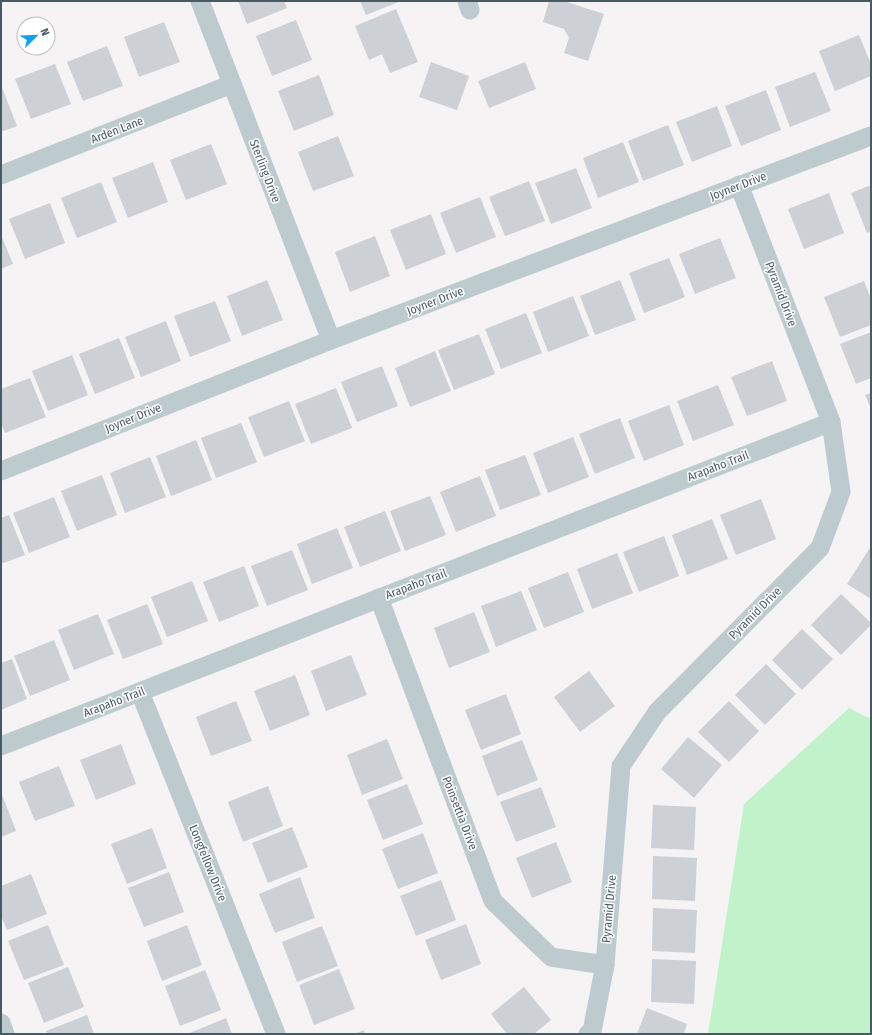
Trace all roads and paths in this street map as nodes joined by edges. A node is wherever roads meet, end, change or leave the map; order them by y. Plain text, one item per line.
1 (200, 1) edge
2 (232, 84) junction
3 (871, 136) edge
4 (1, 175) edge
5 (739, 186) junction
6 (331, 340) junction
7 (830, 422) junction
8 (1, 471) edge
9 (379, 598) junction
10 (140, 692) junction
11 (1, 746) edge
12 (605, 965) junction
13 (1, 1023) edge
14 (5, 1034) edge
15 (276, 1034) edge
16 (588, 1034) edge

1 - 2 street, Sterling Drive
2 - 4 street, Arden Lane
2 - 6 street, Sterling Drive
3 - 5 street, Joyner Drive
5 - 6 street, Joyner Drive
5 - 7 street, Pyramid Drive
6 - 8 street, Joyner Drive
7 - 9 street, Arapaho Trail
7 - 12 street, Pyramid Drive
9 - 10 street, Arapaho Trail
9 - 12 street, Poinsettia Drive
10 - 11 street, Arapaho Trail
10 - 15 street, Longfellow Drive
12 - 16 street, Pyramid Drive
13 - 14 street

